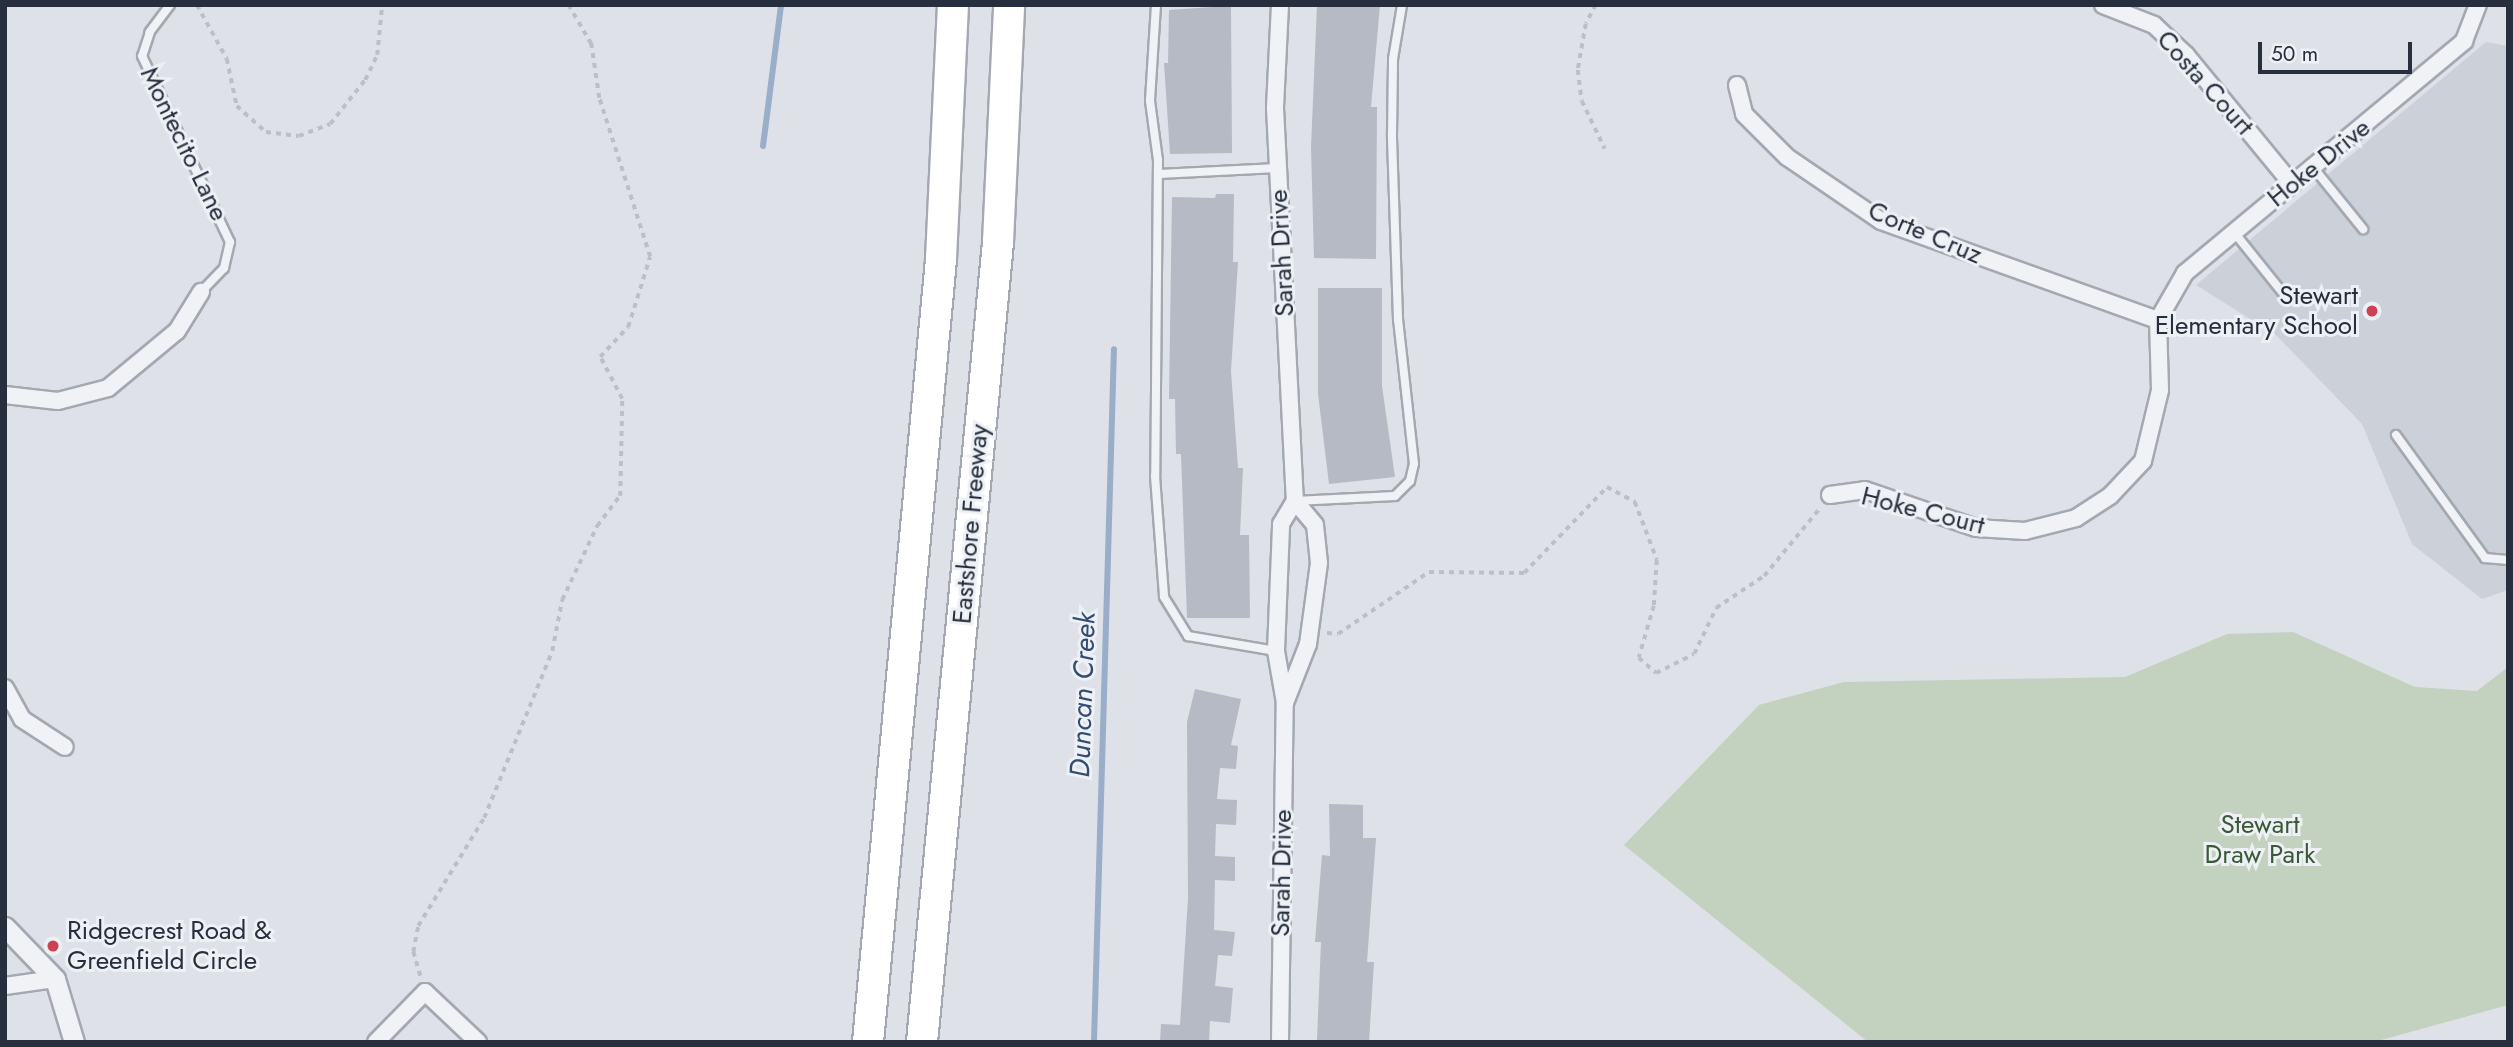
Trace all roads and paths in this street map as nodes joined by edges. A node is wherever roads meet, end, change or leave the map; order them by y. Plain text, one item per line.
1 (170, 5) edge
2 (197, 5) edge
3 (382, 5) edge
4 (568, 5) edge
5 (953, 5) edge
6 (1009, 5) edge
7 (1156, 5) edge
8 (1280, 5) edge
9 (1402, 5) edge
10 (1596, 5) edge
11 (2103, 5) edge
12 (2478, 5) edge
13 (1737, 85) dead end
14 (1605, 149) dead end
15 (2313, 167) junction
16 (1278, 168) junction
17 (1158, 174) junction
18 (2292, 184) junction
19 (2363, 229) dead end
20 (2234, 232) junction
21 (201, 292) joint
22 (2282, 292) dead end
23 (2158, 320) junction
24 (5, 395) edge
25 (2396, 435) dead end
26 (1830, 495) joint
27 (1295, 501) junction
28 (2508, 560) edge
29 (1311, 631) junction
30 (1276, 651) junction
31 (5, 688) edge
32 (1285, 704) junction
33 (65, 747) dead end
34 (8, 936) edge
35 (55, 979) junction
36 (5, 986) edge
37 (425, 992) junction
38 (74, 1042) edge
39 (376, 1042) edge
40 (478, 1042) edge
41 (868, 1042) edge
42 (922, 1042) edge
43 (1280, 1042) edge

1 - 21 lane, Montecito Lane
2 - 3 path
4 - 37 path
5 - 41 highway, Eastshore Freeway
6 - 42 highway, Eastshore Freeway
7 - 17 lane
8 - 16 street, Sarah Drive
9 - 27 lane
10 - 14 path
11 - 18 street, Costa Court
12 - 15 street, Hoke Drive
13 - 23 street, Corte Cruz
15 - 18 street, Hoke Drive
15 - 19 lane
16 - 17 lane
16 - 27 street, Sarah Drive
17 - 30 lane
18 - 20 street, Hoke Drive
20 - 22 lane
20 - 23 street, Hoke Drive
21 - 24 street, Montecito Lane
23 - 26 street, Hoke Court
25 - 28 lane
26 - 29 path
27 - 29 street, Sarah Drive
27 - 30 street, Sarah Drive
29 - 32 street, Sarah Drive
30 - 32 street, Sarah Drive
31 - 33 street
32 - 43 street, Sarah Drive
34 - 35 street
35 - 36 street
35 - 38 street
37 - 39 street
37 - 40 street

